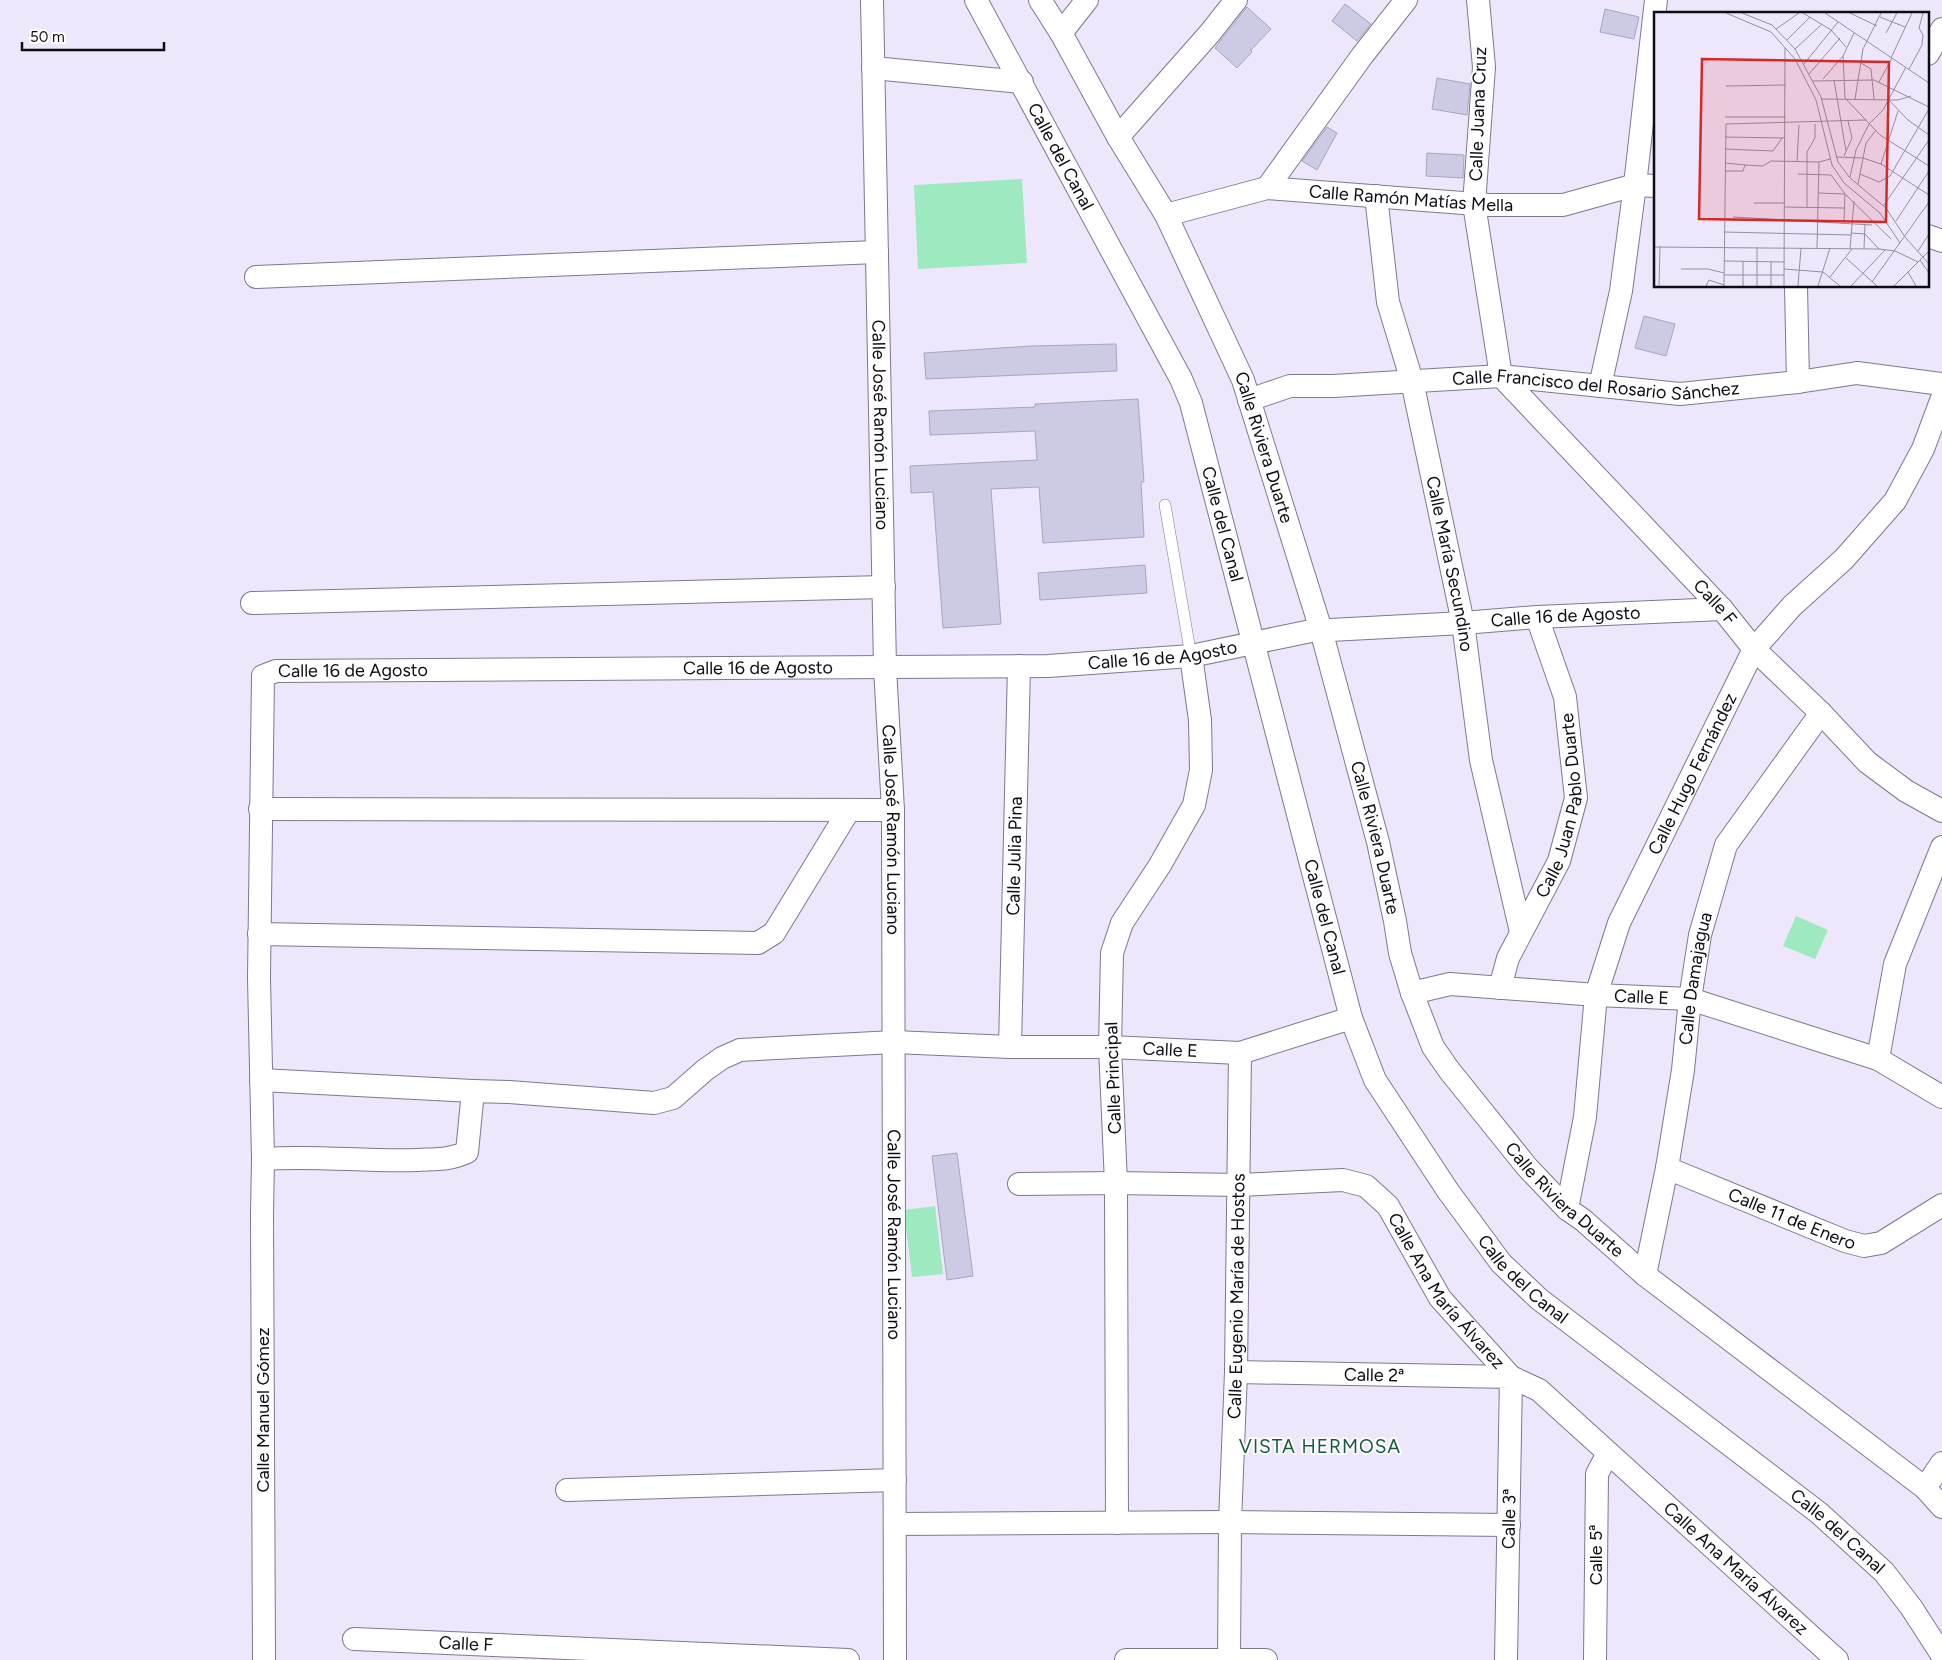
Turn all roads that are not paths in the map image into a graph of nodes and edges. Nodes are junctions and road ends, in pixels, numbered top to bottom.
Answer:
1 (872, 0) edge
2 (976, 0) edge
3 (1040, 0) edge
4 (1087, 0) edge
5 (1236, 0) edge
6 (1406, 0) edge
7 (1478, 0) edge
8 (1942, 29) edge
9 (1654, 30) edge
10 (1060, 33) junction
11 (1930, 50) edge
12 (873, 68) junction
13 (1022, 82) junction
14 (1118, 137) junction
15 (1646, 185) edge
16 (1267, 188) junction
17 (1376, 196) junction
18 (1474, 204) junction
19 (1166, 215) junction
20 (1930, 237) edge
21 (1942, 241) edge
22 (877, 252) junction
23 (256, 277) dead end
24 (1796, 288) edge
25 (1501, 376) junction
26 (1412, 381) junction
27 (1798, 382) junction
28 (1942, 384) edge
29 (1600, 386) junction
30 (1942, 398) edge
31 (1250, 400) junction
32 (1165, 505) dead end
33 (884, 587) junction
34 (252, 603) dead end
35 (1722, 609) junction
36 (1537, 617) junction
37 (1463, 623) junction
38 (1316, 631) junction
39 (1257, 643) junction
40 (1754, 649) junction
41 (1191, 656) junction
42 (1019, 666) junction
43 (886, 668) junction
44 (263, 676) joint
45 (1821, 713) junction
46 (260, 809) junction
47 (849, 810) junction
48 (893, 810) junction
49 (1942, 810) edge
50 (1942, 847) edge
51 (1521, 932) junction
52 (260, 934) junction
53 (1500, 988) junction
54 (1412, 993) junction
55 (1596, 995) junction
56 (1690, 999) junction
57 (1351, 1018) junction
58 (894, 1042) junction
59 (1010, 1046) junction
60 (1110, 1047) junction
61 (1240, 1053) junction
62 (1878, 1059) junction
63 (261, 1080) junction
64 (473, 1091) junction
65 (1942, 1097) edge
66 (263, 1159) junction
67 (1667, 1168) junction
68 (1116, 1183) junction
69 (1019, 1184) dead end
70 (1239, 1185) junction
71 (1942, 1205) edge
72 (1567, 1209) junction
73 (1645, 1274) junction
74 (1236, 1372) junction
75 (1511, 1378) junction
76 (1608, 1453) junction
77 (1942, 1463) edge
78 (895, 1480) junction
79 (1924, 1488) junction
80 (567, 1490) dead end
81 (1942, 1507) edge
82 (1117, 1522) junction
83 (1230, 1522) junction
84 (895, 1524) junction
85 (1510, 1525) junction
86 (354, 1639) dead end
87 (1942, 1655) edge
88 (1835, 1659) edge
89 (264, 1660) edge
90 (848, 1660) edge
91 (895, 1660) edge
92 (1126, 1660) edge
93 (1229, 1660) edge
94 (1266, 1660) edge
95 (1506, 1660) edge
96 (1596, 1660) edge

1 - 12 street, Calle José Ramón Luciano
2 - 13 street, Calle del Canal
3 - 10 street, Calle Riviera Duarte
4 - 10 street
5 - 14 street
6 - 16 street
7 - 18 street, Calle Juana Cruz
8 - 11 street
9 - 15 street
10 - 14 street, Calle Riviera Duarte
12 - 13 street
12 - 22 street, Calle José Ramón Luciano
13 - 39 street, Calle del Canal
14 - 19 street, Calle Riviera Duarte
15 - 18 street, Calle Ramón Matías Mella
15 - 29 street
16 - 17 street, Calle Ramón Matías Mella
16 - 19 street, Calle Ramón Matías Mella
17 - 18 street, Calle Ramón Matías Mella
17 - 26 street, Calle María Secundino
18 - 25 street, Calle Juana Cruz
19 - 31 street, Calle Riviera Duarte
20 - 21 street
22 - 23 street
22 - 33 street, Calle José Ramón Luciano
24 - 27 street
25 - 26 street, Calle Francisco del Rosario Sánchez
25 - 29 street, Calle Francisco del Rosario Sánchez
25 - 35 street, Calle F
26 - 31 street, Calle Francisco del Rosario Sánchez
26 - 37 street, Calle María Secundino
27 - 28 street, Calle Francisco del Rosario Sánchez
27 - 29 street, Calle Francisco del Rosario Sánchez
30 - 40 street, Calle Hugo Fernández
31 - 38 street, Calle Riviera Duarte
32 - 41 lane
33 - 34 street
33 - 43 street, Calle José Ramón Luciano
35 - 36 street, Calle 16 de Agosto
35 - 40 street, Calle F
36 - 37 street, Calle 16 de Agosto
36 - 51 street, Calle Juan Pablo Duarte
37 - 38 street, Calle 16 de Agosto
37 - 51 street, Calle María Secundino
38 - 39 street, Calle 16 de Agosto
38 - 54 street, Calle Riviera Duarte
39 - 41 street, Calle 16 de Agosto
39 - 57 street, Calle del Canal
40 - 45 street, Calle F
40 - 55 street, Calle Hugo Fernández
41 - 42 street, Calle 16 de Agosto
41 - 60 street, Calle Principal
42 - 43 street, Calle 16 de Agosto
42 - 59 street, Calle Julia Pina
43 - 44 street, Calle 16 de Agosto
43 - 48 street, Calle José Ramón Luciano
44 - 46 street, Calle Manuel Gómez
45 - 49 street, Calle F
45 - 56 street, Calle Damajagua
46 - 47 street
46 - 52 street, Calle Manuel Gómez
47 - 48 street
47 - 52 street
48 - 58 street, Calle José Ramón Luciano
50 - 62 street
51 - 53 street, Calle Juan Pablo Duarte
52 - 63 street, Calle Manuel Gómez
53 - 54 street, Calle E
53 - 55 street, Calle E
54 - 72 street, Calle Riviera Duarte
55 - 56 street, Calle E
55 - 72 street, Calle Hugo Fernández
56 - 62 street, Calle E
56 - 67 street, Calle Damajagua
57 - 61 street, Calle E
57 - 87 street, Calle del Canal
58 - 59 street, Calle E
58 - 64 street, Calle E
58 - 78 street, Calle José Ramón Luciano
59 - 60 street, Calle E
60 - 61 street, Calle E
60 - 68 street, Calle Principal
61 - 70 street, Calle Eugenio María de Hostos
62 - 65 street, Calle E
63 - 64 street, Calle E
63 - 66 street, Calle Manuel Gómez
64 - 66 street
66 - 89 street, Calle Manuel Gómez
67 - 71 street, Calle 11 de Enero
67 - 73 street, Calle Damajagua
68 - 69 street, Calle Ana María Álvarez
68 - 70 street, Calle Ana María Álvarez
68 - 82 street, Calle Principal
70 - 74 street, Calle Eugenio María de Hostos
70 - 75 street, Calle Ana María Álvarez
72 - 73 street, Calle Riviera Duarte
73 - 79 street, Calle Riviera Duarte
74 - 75 street, Calle 2ª
74 - 83 street, Calle Eugenio María de Hostos
75 - 76 street, Calle Ana María Álvarez
75 - 85 street, Calle 3ª
76 - 88 street, Calle Ana María Álvarez
76 - 96 street, Calle 5ª
77 - 79 street
78 - 80 street
78 - 84 street, Calle José Ramón Luciano
79 - 81 street, Calle Riviera Duarte
82 - 83 street
82 - 84 street
83 - 85 street
83 - 93 street, Calle Eugenio María de Hostos
84 - 91 street, Calle José Ramón Luciano
85 - 95 street, Calle 3ª
86 - 90 street, Calle F
92 - 93 street
93 - 94 street

